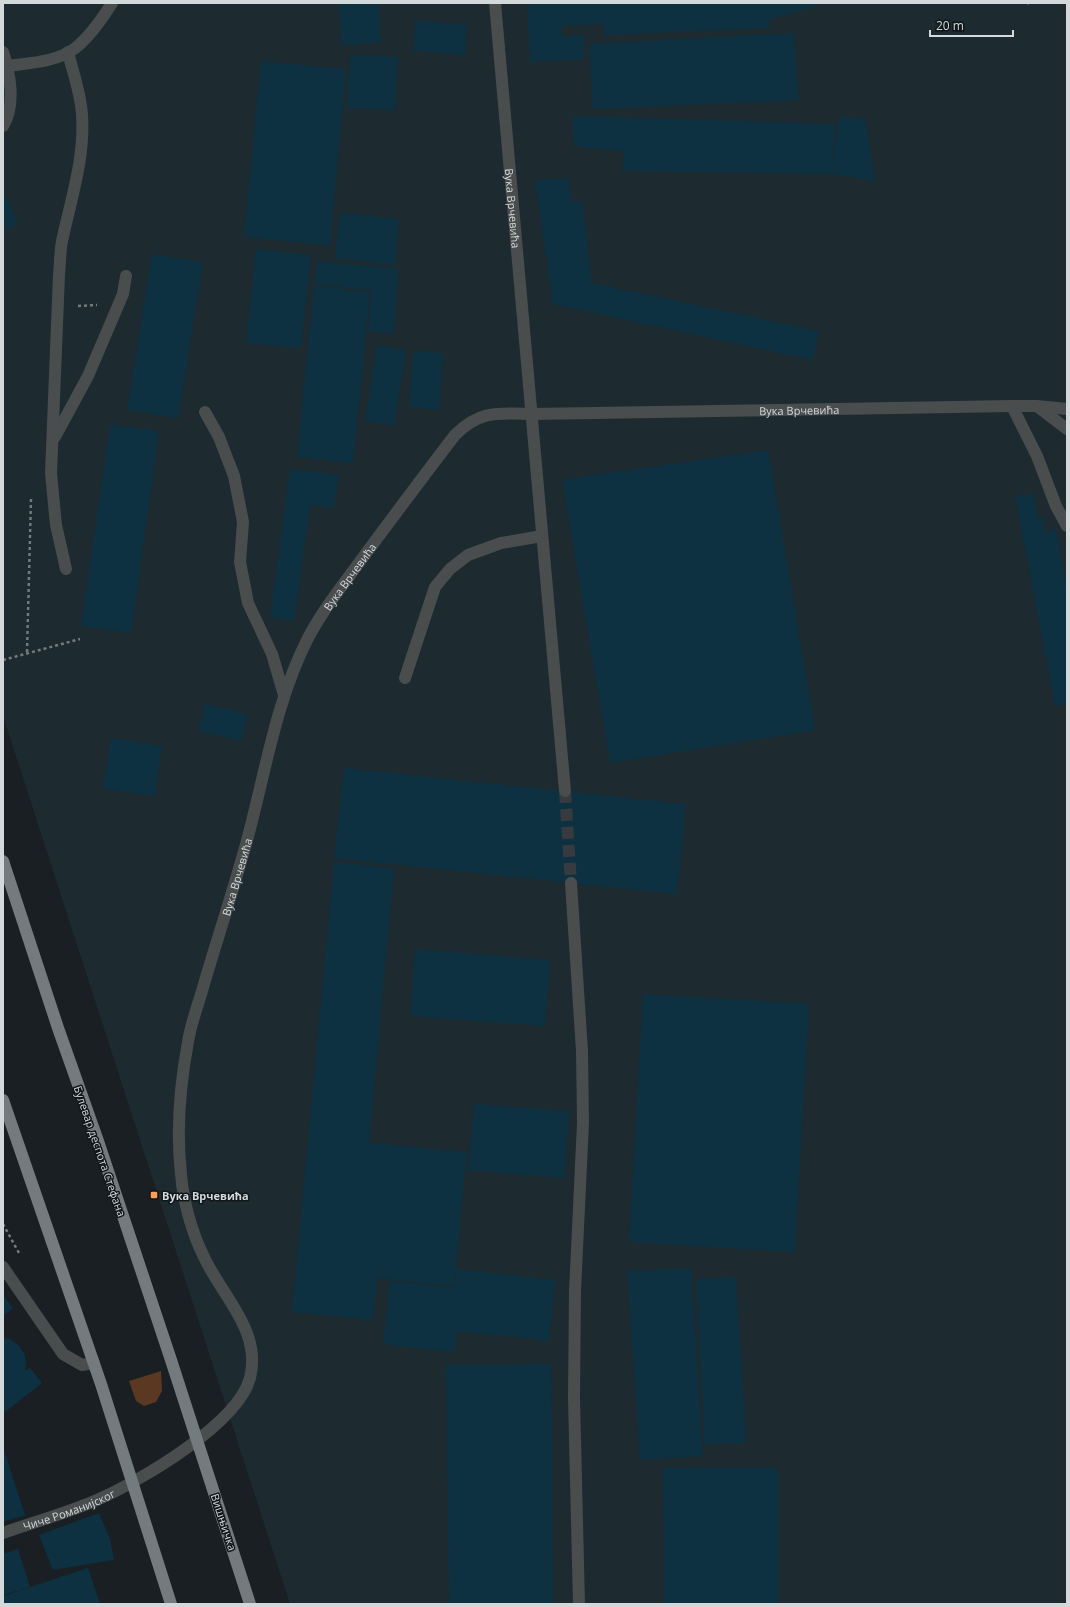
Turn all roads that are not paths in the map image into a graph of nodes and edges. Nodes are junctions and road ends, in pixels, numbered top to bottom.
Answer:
1 (112, 3) edge
2 (495, 3) edge
3 (3, 52) edge
4 (68, 52) junction
5 (8, 66) junction
6 (3, 126) edge
7 (126, 276) dead end
8 (1012, 406) junction
9 (1037, 406) junction
10 (1067, 409) edge
11 (205, 412) dead end
12 (532, 414) junction
13 (1067, 429) edge
14 (52, 443) junction
15 (1067, 526) edge
16 (542, 536) junction
17 (66, 569) dead end
18 (405, 678) dead end
19 (285, 696) junction
20 (565, 791) tunnel mouth
21 (3, 862) edge
22 (571, 883) tunnel mouth
23 (3, 1100) edge
24 (3, 1267) edge
25 (94, 1363) junction
26 (198, 1441) junction
27 (133, 1482) junction
28 (3, 1533) edge
29 (172, 1604) edge
30 (250, 1604) edge
31 (579, 1604) edge

1 - 4 street
2 - 12 street, Вука Врчевића
3 - 5 street
4 - 5 street
4 - 14 street
5 - 6 street
7 - 14 street
8 - 9 street, Вука Врчевића
8 - 12 street, Вука Врчевића
8 - 15 street
9 - 10 street, Вука Врчевића
9 - 13 street
11 - 19 street
12 - 16 street
12 - 19 street, Вука Врчевића
14 - 17 street
16 - 18 street
16 - 20 street
19 - 26 street, Вука Врчевића
21 - 26 main road, Булевар деспота Стефана
22 - 31 street
23 - 25 main road
24 - 25 street
25 - 27 main road
26 - 27 street, Вука Врчевића
26 - 30 main road, Вишњичка
27 - 28 street, Чиче Романијског
27 - 29 main road

